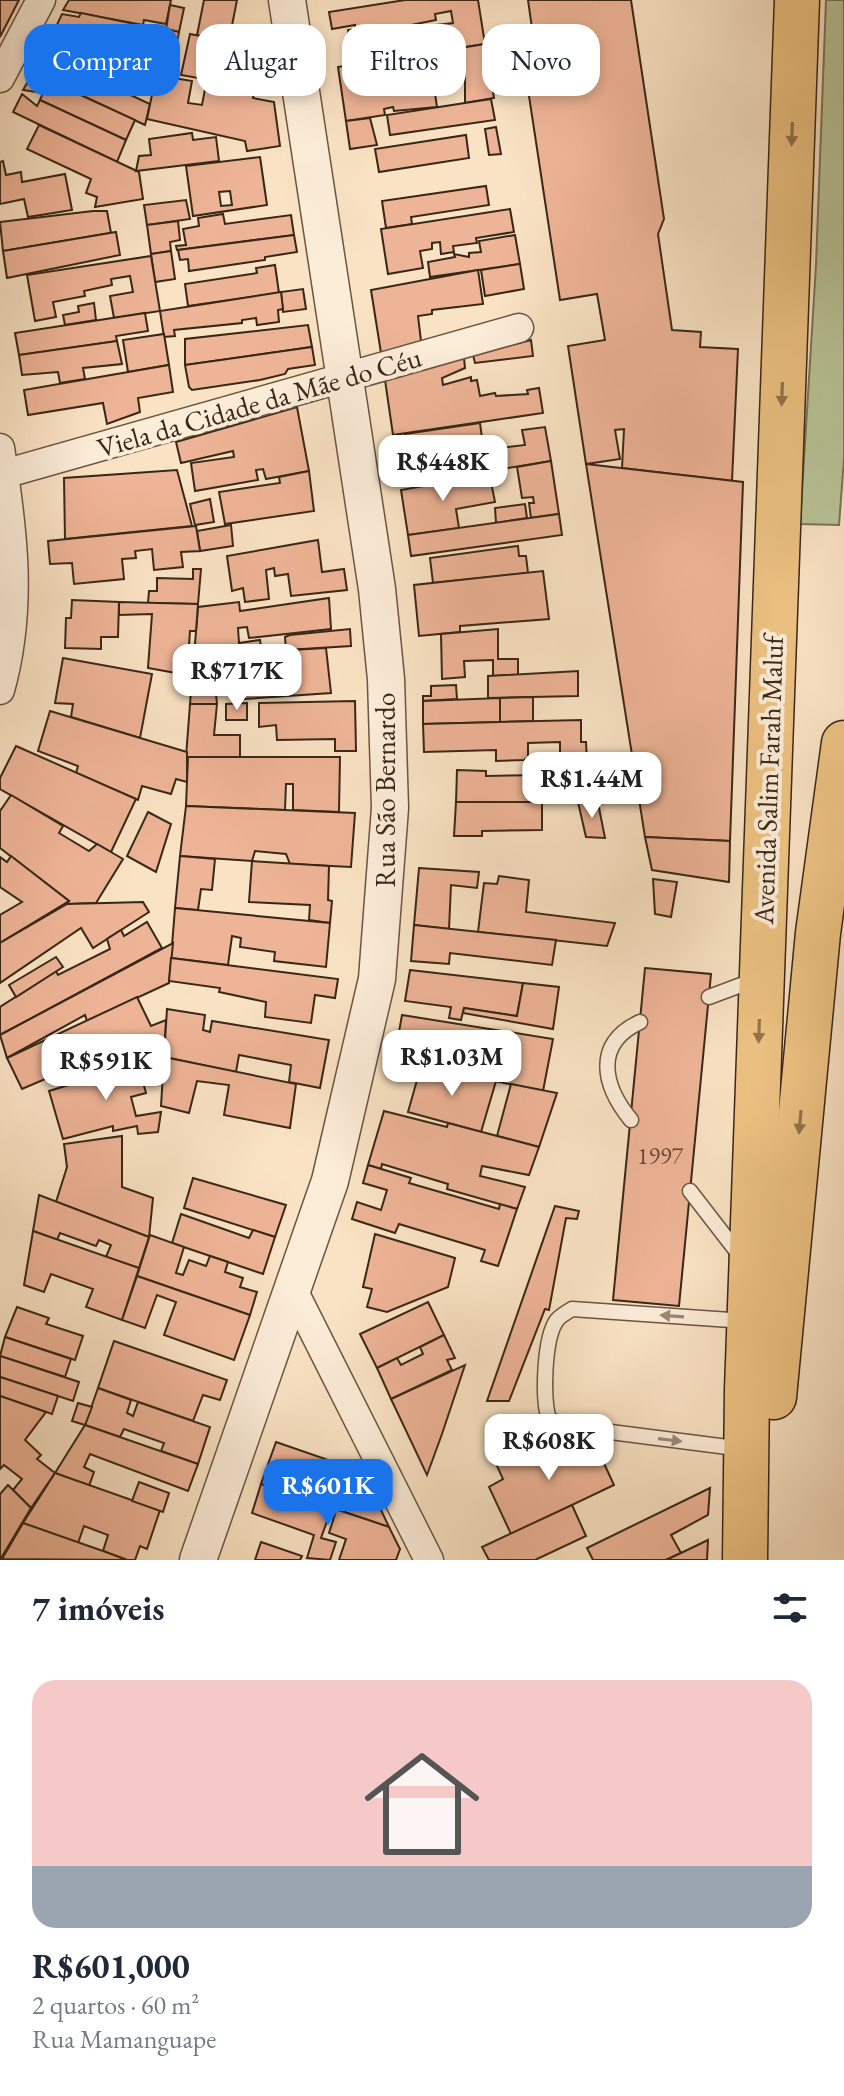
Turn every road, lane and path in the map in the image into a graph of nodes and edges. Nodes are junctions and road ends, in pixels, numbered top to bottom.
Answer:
1 (41, 0) edge
2 (287, 0) edge
3 (797, 0) edge
4 (0, 78) edge
5 (519, 328) dead end
6 (346, 377) junction
7 (1, 465) edge
8 (0, 690) edge
9 (844, 743) edge
10 (761, 978) junction
11 (709, 997) dead end
12 (640, 1022) dead end
13 (631, 1120) dead end
14 (690, 1191) dead end
15 (751, 1269) junction
16 (294, 1292) junction
17 (750, 1321) junction
18 (746, 1449) junction
19 (198, 1560) edge
20 (429, 1560) edge
21 (745, 1560) edge
22 (757, 1560) edge

1 - 4 street
2 - 6 street, Rua São Bernardo
3 -> 10 highway, Avenida Salim Farah Maluf
5 - 6 street, Viela da Cidade da Mãe do Céu
6 - 7 street, Viela da Cidade da Mãe do Céu
6 - 16 street, Rua São Bernardo
7 - 8 street
9 -> 22 highway
10 - 11 lane
10 -> 15 highway, Avenida Salim Farah Maluf
12 - 13 lane
14 - 15 lane
15 - 17 highway, Avenida Salim Farah Maluf
16 - 19 street, Rua São Bernardo
16 - 20 street
17 - 18 highway, Avenida Salim Farah Maluf
17 -> 18 lane
18 - 21 highway, Avenida Salim Farah Maluf

